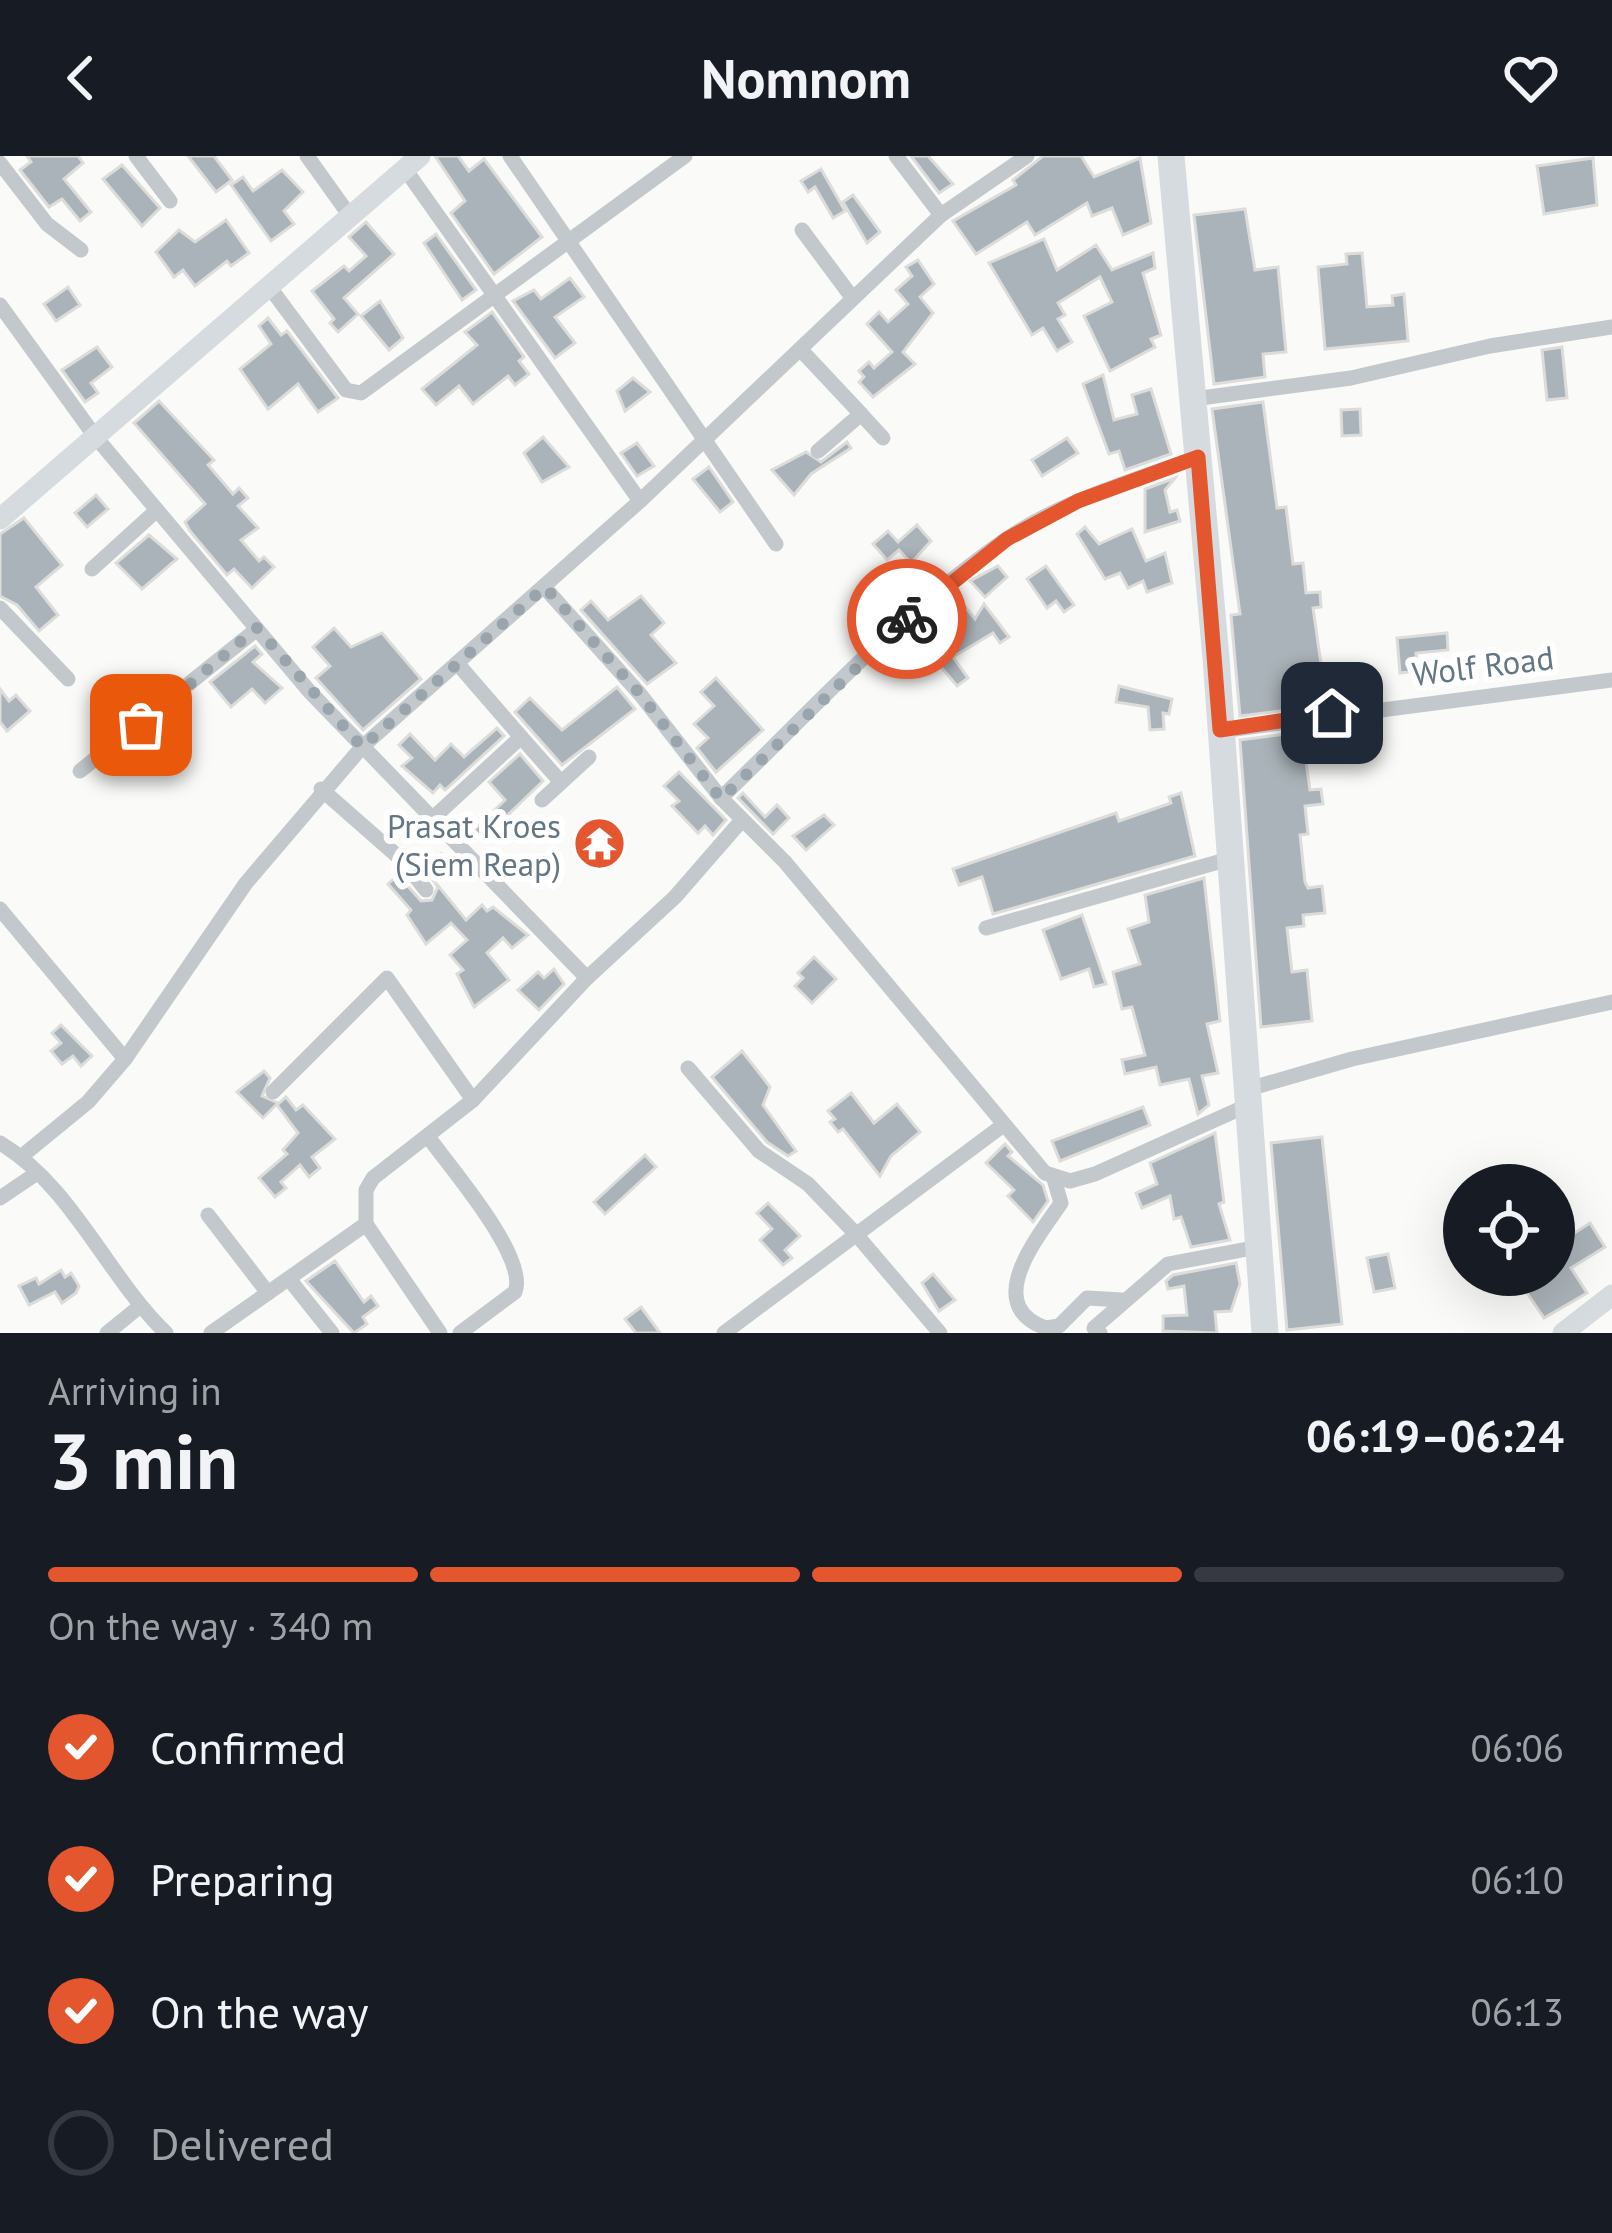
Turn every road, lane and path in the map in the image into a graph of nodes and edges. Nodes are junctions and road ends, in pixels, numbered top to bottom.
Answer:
1 (136, 156) edge
2 (308, 156) edge
3 (510, 156) edge
4 (685, 156) edge
5 (896, 156) edge
6 (1027, 156) edge
7 (1171, 156) edge
8 (412, 162) edge
9 (0, 163) edge
10 (170, 201) dead end
11 (941, 215) junction
12 (350, 216) junction
13 (802, 230) dead end
14 (569, 240) junction
15 (81, 250) dead end
16 (272, 289) junction
17 (851, 296) junction
18 (496, 298) junction
19 (0, 304) edge
20 (1612, 327) edge
21 (800, 349) junction
22 (1192, 399) junction
23 (861, 414) junction
24 (94, 436) junction
25 (883, 438) dead end
26 (704, 442) junction
27 (818, 451) dead end
28 (1198, 457) junction
29 (640, 502) junction
30 (157, 510) junction
31 (0, 519) edge
32 (776, 544) dead end
33 (92, 569) dead end
34 (545, 587) junction
35 (0, 608) edge
36 (257, 628) junction
37 (457, 663) junction
38 (68, 679) dead end
39 (1612, 680) edge
40 (1220, 730) junction
41 (521, 737) junction
42 (362, 747) junction
43 (589, 757) dead end
44 (80, 771) dead end
45 (560, 781) junction
46 (321, 789) junction
47 (721, 799) junction
48 (542, 800) dead end
49 (433, 819) junction
50 (742, 820) junction
51 (1229, 859) junction
52 (426, 890) dead end
53 (0, 909) edge
54 (986, 928) dead end
55 (587, 978) junction
56 (1612, 1002) edge
57 (125, 1059) junction
58 (688, 1068) dead end
59 (272, 1093) dead end
60 (1245, 1098) junction
61 (473, 1100) junction
62 (1002, 1126) junction
63 (429, 1138) junction
64 (0, 1143) edge
65 (22, 1156) junction
66 (37, 1173) junction
67 (1054, 1179) junction
68 (0, 1198) edge
69 (208, 1215) dead end
70 (366, 1223) junction
71 (855, 1233) junction
72 (1258, 1246) junction
73 (289, 1279) junction
74 (268, 1293) junction
75 (1612, 1295) edge
76 (1122, 1300) junction
77 (139, 1307) junction
78 (1059, 1326) junction
79 (1040, 1330) edge
80 (1097, 1330) edge
81 (107, 1333) edge
82 (166, 1333) edge
83 (211, 1333) edge
84 (332, 1333) edge
85 (440, 1333) edge
86 (460, 1333) edge
87 (724, 1333) edge
88 (940, 1333) edge
89 (1265, 1333) edge
90 (1563, 1333) edge

1 - 10 street
2 - 12 street
3 - 14 street
4 - 14 street
5 - 11 street
6 - 11 street
7 - 22 highway
8 - 12 street
8 - 18 street
9 - 15 street
11 - 17 street
12 - 16 street
13 - 17 street
14 - 18 street
14 - 26 street
16 - 18 street
16 - 24 street
17 - 21 street
18 - 29 street
19 - 24 street
20 - 22 street
21 - 23 street
21 - 26 street
22 - 28 highway
23 - 25 street
23 - 27 street
24 - 30 street
24 - 31 street
26 - 29 street
26 - 32 street
28 - 40 highway
28 - 47 street
29 - 34 street
30 - 33 street
30 - 36 street
34 - 37 street
34 - 47 street
35 - 38 street
36 - 42 street
36 - 44 street
37 - 41 street
37 - 42 street
39 - 40 street, Wolf Road
40 - 51 highway
41 - 45 street
41 - 49 street
42 - 46 street
42 - 49 street
43 - 45 street
45 - 48 street
46 - 52 street
46 - 57 street
47 - 50 street
49 - 55 street
50 - 55 street
50 - 62 street
51 - 54 street
51 - 60 highway
53 - 57 street
55 - 61 street
56 - 60 street
57 - 65 street
58 - 71 street
59 - 61 street
60 - 67 street
60 - 72 highway
61 - 63 street
62 - 67 street
62 - 71 street
63 - 70 street
63 - 86 street
64 - 65 street
65 - 66 street
66 - 68 street
66 - 77 street
67 - 79 street
69 - 74 street
70 - 73 street
70 - 85 street
71 - 87 street
71 - 88 street
72 - 76 street
72 - 89 highway
73 - 74 street
73 - 84 street
74 - 83 street
75 - 90 street
76 - 78 street
76 - 80 street
77 - 81 street
77 - 82 street
78 - 79 street
78 - 80 street

